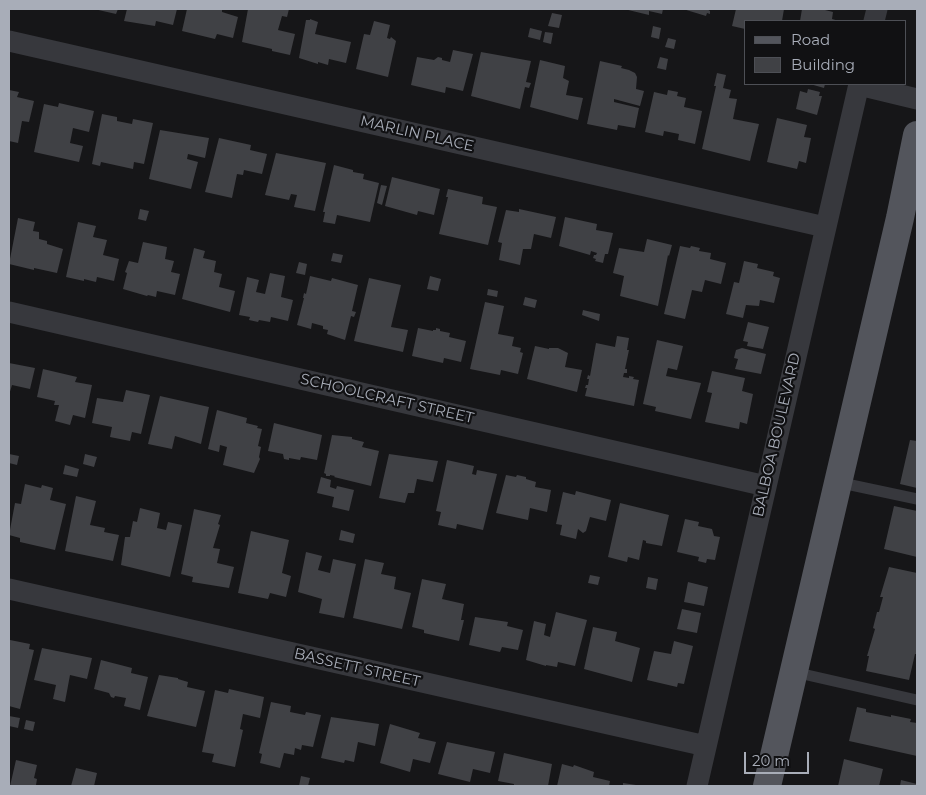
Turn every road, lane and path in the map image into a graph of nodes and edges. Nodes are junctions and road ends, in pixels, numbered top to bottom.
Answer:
1 (9, 41) edge
2 (859, 85) edge
3 (863, 85) edge
4 (917, 99) edge
5 (917, 135) edge
6 (825, 227) junction
7 (9, 312) edge
8 (837, 482) junction
9 (766, 486) junction
10 (917, 499) edge
11 (9, 589) edge
12 (794, 672) junction
13 (917, 700) edge
14 (706, 746) junction
15 (697, 786) edge
16 (767, 786) edge

1 - 6 street, MARLIN PLACE
2 - 6 street, BALBOA BOULEVARD
3 - 4 street
5 - 8 main road
6 - 9 street, BALBOA BOULEVARD
7 - 9 street, SCHOOLCRAFT STREET
8 - 10 lane
8 - 12 main road
9 - 14 street, BALBOA BOULEVARD
11 - 14 street, BASSETT STREET
12 - 13 lane
12 - 16 main road
14 - 15 street, BALBOA BOULEVARD

